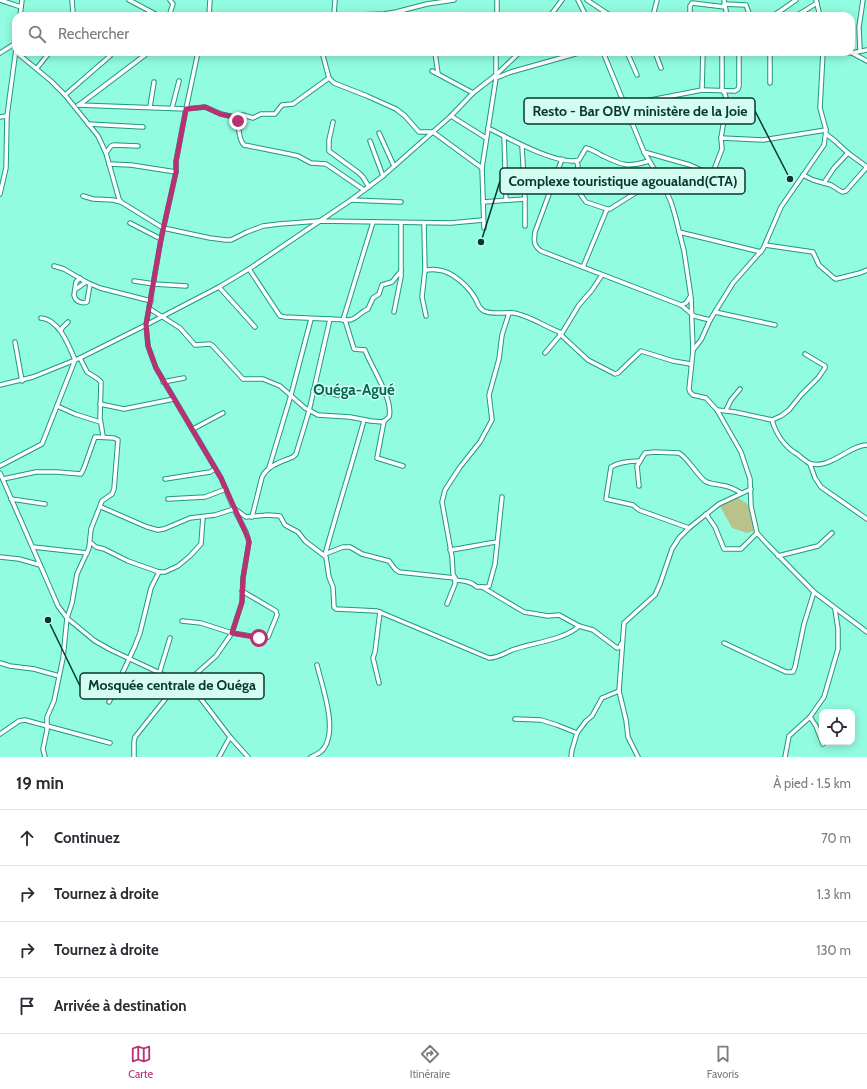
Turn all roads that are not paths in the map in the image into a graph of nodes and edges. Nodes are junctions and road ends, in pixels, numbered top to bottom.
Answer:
1 (0, 0) edge
2 (22, 0) edge
3 (72, 0) edge
4 (129, 0) edge
5 (170, 0) edge
6 (210, 0) edge
7 (335, 0) edge
8 (454, 0) edge
9 (497, 0) edge
10 (562, 0) edge
11 (578, 0) edge
12 (587, 0) edge
13 (657, 0) edge
14 (796, 0) edge
15 (864, 0) edge
16 (817, 1) edge
17 (724, 4) edge
18 (21, 7) junction
19 (20, 12) edge
20 (72, 12) edge
21 (152, 12) edge
22 (170, 12) edge
23 (209, 12) edge
24 (333, 12) edge
25 (396, 12) edge
26 (497, 12) edge
27 (553, 12) edge
28 (584, 12) edge
29 (605, 12) edge
30 (654, 12) edge
31 (690, 12) edge
32 (749, 12) edge
33 (779, 12) edge
34 (802, 12) edge
35 (819, 12) edge
36 (12, 46) edge
37 (867, 50) edge
38 (860, 51) junction
39 (855, 52) edge
40 (0, 53) edge
41 (855, 55) edge
42 (15, 56) edge
43 (23, 56) edge
44 (47, 56) edge
45 (110, 56) dead end
46 (143, 56) edge
47 (197, 56) edge
48 (323, 56) edge
49 (436, 56) edge
50 (496, 56) edge
51 (516, 56) edge
52 (568, 56) edge
53 (605, 56) edge
54 (629, 56) edge
55 (656, 56) edge
56 (703, 56) edge
57 (722, 56) edge
58 (739, 56) edge
59 (770, 56) edge
60 (823, 56) edge
61 (867, 61) edge
62 (37, 68) junction
63 (661, 68) dead end
64 (432, 71) dead end
65 (438, 74) junction
66 (637, 75) dead end
67 (496, 76) junction
68 (330, 78) junction
69 (179, 81) dead end
70 (154, 82) dead end
71 (770, 83) dead end
72 (702, 90) junction
73 (722, 90) junction
74 (473, 93) junction
75 (64, 95) junction
76 (625, 105) junction
77 (76, 107) junction
78 (150, 107) junction
79 (172, 108) junction
80 (186, 109) junction
81 (7, 116) junction
82 (451, 116) junction
83 (0, 117) edge
84 (234, 117) junction
85 (333, 122) dead end
86 (88, 124) junction
87 (143, 127) dead end
88 (488, 128) junction
89 (826, 130) junction
90 (433, 132) junction
91 (379, 133) dead end
92 (826, 134) junction
93 (504, 136) junction
94 (486, 138) junction
95 (721, 138) junction
96 (370, 141) dead end
97 (138, 146) dead end
98 (522, 146) junction
99 (644, 152) junction
100 (106, 153) junction
101 (848, 153) junction
102 (562, 159) junction
103 (576, 161) junction
104 (649, 161) junction
105 (109, 164) junction
106 (394, 166) junction
107 (867, 167) edge
108 (482, 168) junction
109 (176, 172) junction
110 (383, 176) junction
111 (712, 176) junction
112 (803, 176) junction
113 (659, 178) junction
114 (824, 183) junction
115 (732, 184) dead end
116 (369, 186) junction
117 (364, 190) junction
118 (0, 194) edge
119 (83, 196) dead end
120 (525, 199) junction
121 (351, 200) junction
122 (506, 200) junction
123 (121, 202) junction
124 (401, 202) dead end
125 (483, 202) junction
126 (607, 209) junction
127 (483, 220) junction
128 (319, 221) junction
129 (373, 222) junction
130 (130, 223) dead end
131 (401, 223) junction
132 (424, 223) junction
133 (525, 226) dead end
134 (163, 228) junction
135 (484, 228) dead end
136 (679, 232) junction
137 (161, 239) junction
138 (766, 245) junction
139 (761, 252) junction
140 (54, 266) dead end
141 (583, 267) junction
142 (249, 269) junction
143 (425, 270) junction
144 (867, 270) edge
145 (401, 271) junction
146 (602, 275) junction
147 (80, 278) junction
148 (134, 281) dead end
149 (88, 283) junction
150 (154, 284) junction
151 (186, 286) dead end
152 (219, 287) junction
153 (76, 289) junction
154 (690, 297) junction
155 (151, 301) junction
156 (681, 305) junction
157 (150, 309) junction
158 (394, 312) dead end
159 (715, 312) junction
160 (509, 313) junction
161 (692, 314) junction
162 (426, 316) dead end
163 (163, 317) junction
164 (41, 318) dead end
165 (311, 319) junction
166 (330, 319) junction
167 (344, 320) junction
168 (710, 320) junction
169 (68, 322) dead end
170 (146, 325) junction
171 (775, 326) dead end
172 (255, 327) dead end
173 (61, 331) junction
174 (561, 334) junction
175 (15, 342) dead end
176 (693, 351) junction
177 (545, 353) dead end
178 (806, 354) dead end
179 (78, 359) junction
180 (691, 364) junction
181 (184, 378) dead end
182 (22, 381) junction
183 (163, 382) junction
184 (0, 385) edge
185 (740, 389) dead end
186 (313, 391) junction
187 (291, 395) junction
188 (338, 395) dead end
189 (174, 399) junction
190 (100, 404) junction
191 (57, 406) junction
192 (718, 410) junction
193 (726, 410) junction
194 (310, 411) junction
195 (223, 413) dead end
196 (364, 420) junction
197 (772, 420) junction
198 (384, 421) junction
199 (100, 422) junction
200 (193, 429) junction
201 (103, 436) junction
202 (867, 445) edge
203 (640, 461) junction
204 (810, 464) junction
205 (0, 466) edge
206 (403, 466) dead end
207 (269, 468) junction
208 (215, 469) junction
209 (0, 473) edge
210 (3, 479) junction
211 (165, 479) dead end
212 (639, 486) dead end
213 (226, 489) junction
214 (750, 489) junction
215 (741, 493) junction
216 (502, 497) dead end
217 (12, 499) junction
218 (168, 499) dead end
219 (44, 504) dead end
220 (101, 507) junction
221 (234, 508) junction
222 (706, 514) junction
223 (203, 517) junction
224 (252, 517) junction
225 (867, 519) edge
226 (689, 528) junction
227 (758, 533) junction
228 (832, 533) dead end
229 (90, 542) junction
230 (497, 542) junction
231 (33, 547) junction
232 (450, 550) junction
233 (87, 553) junction
234 (325, 555) junction
235 (778, 556) junction
236 (0, 557) edge
237 (40, 564) junction
238 (159, 572) junction
239 (455, 579) junction
240 (482, 587) junction
241 (242, 591) junction
242 (814, 592) junction
243 (447, 604) dead end
244 (835, 609) junction
245 (380, 612) junction
246 (67, 618) junction
247 (182, 621) dead end
248 (579, 626) junction
249 (867, 632) edge
250 (232, 633) junction
251 (170, 638) dead end
252 (621, 643) junction
253 (724, 643) dead end
254 (130, 659) junction
255 (0, 663) edge
256 (317, 665) dead end
257 (159, 674) junction
258 (59, 676) junction
259 (179, 682) junction
260 (379, 683) dead end
261 (185, 685) junction
262 (619, 691) junction
263 (109, 702) dead end
264 (810, 717) junction
265 (515, 719) dead end
266 (47, 726) junction
267 (577, 733) junction
268 (0, 734) edge
269 (819, 734) edge
270 (230, 737) junction
271 (110, 742) dead end
272 (45, 757) edge
273 (134, 757) edge
274 (219, 757) edge
275 (248, 757) edge
276 (311, 757) edge
277 (571, 757) edge
278 (638, 757) edge
279 (785, 757) edge

1 - 18 street
2 - 18 street
3 - 20 street
4 - 21 street
5 - 22 street
6 - 23 street
7 - 24 street
8 - 25 street
9 - 26 street
10 - 27 street
11 - 28 street
12 - 29 street
13 - 30 street
14 - 33 street
15 - 38 street
16 - 34 street
16 - 35 street
17 - 31 street
17 - 32 street
18 - 19 street
36 - 40 street
37 - 38 street
38 - 39 street
41 - 61 street
42 - 81 street
43 - 62 street
44 - 62 street
45 - 75 street
46 - 77 street
47 - 80 street
48 - 68 street
49 - 65 street
50 - 67 street
51 - 67 street
52 - 67 street
53 - 76 street
54 - 66 street
55 - 63 street
56 - 72 street
57 - 73 street
58 - 73 street
59 - 71 street
60 - 89 street
62 - 75 street
64 - 65 street
65 - 74 street
67 - 74 street
67 - 88 street
68 - 84 street
68 - 90 street
69 - 79 street
70 - 78 street
72 - 73 street
72 - 76 street
73 - 95 street
74 - 82 street
75 - 77 street
76 - 99 street
77 - 78 street
77 - 86 street
78 - 79 street
79 - 80 street
80 - 84 street
80 - 109 street
81 - 83 street
81 - 118 street
82 - 90 street
82 - 94 street
84 - 117 street
85 - 116 street
86 - 87 street
86 - 100 street
88 - 93 street
88 - 94 street
89 - 92 street
89 - 95 street
90 - 106 street
90 - 108 street
91 - 106 street
92 - 101 street
92 - 112 street
93 - 98 street
93 - 122 street
94 - 108 street
95 - 111 street
96 - 110 street
97 - 100 street
98 - 102 street
98 - 120 street
99 - 104 street
99 - 111 street
100 - 105 street
101 - 107 street
101 - 114 street
102 - 103 street
102 - 141 street
103 - 104 street
103 - 126 street
104 - 113 street
105 - 109 street
105 - 123 street
106 - 110 street
107 - 114 street
108 - 125 street
109 - 134 street
110 - 116 street
111 - 115 street
112 - 114 street
112 - 138 street
113 - 126 street
113 - 136 street
116 - 117 street
117 - 121 street
119 - 123 street
120 - 122 street
120 - 133 street
121 - 124 street
121 - 128 street
122 - 125 street
123 - 134 street
125 - 127 street
126 - 141 street
127 - 132 street
127 - 135 street
128 - 129 street
128 - 134 street
128 - 142 street
129 - 131 street
129 - 167 street
130 - 137 street
131 - 132 street
131 - 145 street
132 - 143 street
134 - 137 street
136 - 139 street
136 - 154 street
137 - 150 street
138 - 139 street
138 - 144 street
139 - 159 street
140 - 147 street
141 - 146 street
142 - 152 street
142 - 165 street
143 - 160 street
143 - 162 street
145 - 158 street
145 - 167 street
146 - 156 street
146 - 174 street
147 - 149 street
147 - 153 street
148 - 150 street
149 - 153 street
149 - 153 street
149 - 155 street
150 - 151 street
150 - 155 street
152 - 163 street
152 - 172 street
154 - 156 street
154 - 161 street
155 - 157 street
156 - 161 street
157 - 163 street
157 - 170 street
159 - 168 street
159 - 171 street
160 - 174 street
160 - 232 street
161 - 168 street
161 - 176 street
163 - 170 street
163 - 187 street
164 - 173 street
165 - 166 street
165 - 187 street
166 - 167 street
166 - 186 street
167 - 198 street
168 - 176 street
169 - 173 street
170 - 179 street
170 - 183 street
173 - 179 street
174 - 177 street
174 - 180 street
175 - 182 street
176 - 180 street
178 - 197 street
179 - 182 street
179 - 190 street
179 - 191 street
180 - 192 street
181 - 183 street
182 - 184 street
183 - 189 street
185 - 193 street
186 - 188 street
186 - 194 street
187 - 194 street
187 - 207 street
189 - 190 street
189 - 200 street
190 - 199 street
191 - 199 street
191 - 205 street
192 - 193 street
192 - 214 street
193 - 197 street
194 - 196 street
194 - 207 street
195 - 200 street
196 - 198 street
196 - 234 street
197 - 204 street
198 - 206 street
199 - 201 street
200 - 208 street
201 - 210 street
201 - 220 street
202 - 204 street
203 - 212 street
203 - 215 street
203 - 226 street
204 - 225 street
207 - 224 street
208 - 211 street
208 - 213 street
209 - 210 street
210 - 217 street
213 - 218 street
213 - 221 street
214 - 215 street
214 - 227 street
215 - 222 street
216 - 230 street
217 - 219 street
217 - 231 street
220 - 223 street
220 - 229 street
221 - 223 street
221 - 224 street
221 - 241 street
222 - 226 street
222 - 227 street
223 - 238 street
224 - 234 street
226 - 252 street
227 - 235 street
228 - 235 street
229 - 233 street
229 - 238 street
230 - 232 street
230 - 240 street
231 - 233 street
231 - 237 street
232 - 239 street
233 - 246 street
234 - 239 street
234 - 245 street
235 - 242 street
236 - 237 street
237 - 246 street
238 - 254 street
239 - 240 street
239 - 243 street
240 - 248 street
241 - 250 street
241 - 250 street
242 - 244 street
242 - 253 street
244 - 249 street
244 - 264 street
245 - 248 street
245 - 260 street
246 - 254 street
246 - 258 street
247 - 250 street
248 - 252 street
250 - 261 street
251 - 257 street
252 - 262 street
254 - 257 street
254 - 263 street
255 - 258 street
256 - 276 street
257 - 259 street
258 - 266 street
259 - 261 street
259 - 273 street
261 - 270 street
262 - 267 street
262 - 278 street
264 - 269 street
264 - 279 street
265 - 267 street
266 - 268 street
266 - 271 street
266 - 272 street
267 - 277 street
270 - 274 street
270 - 275 street

